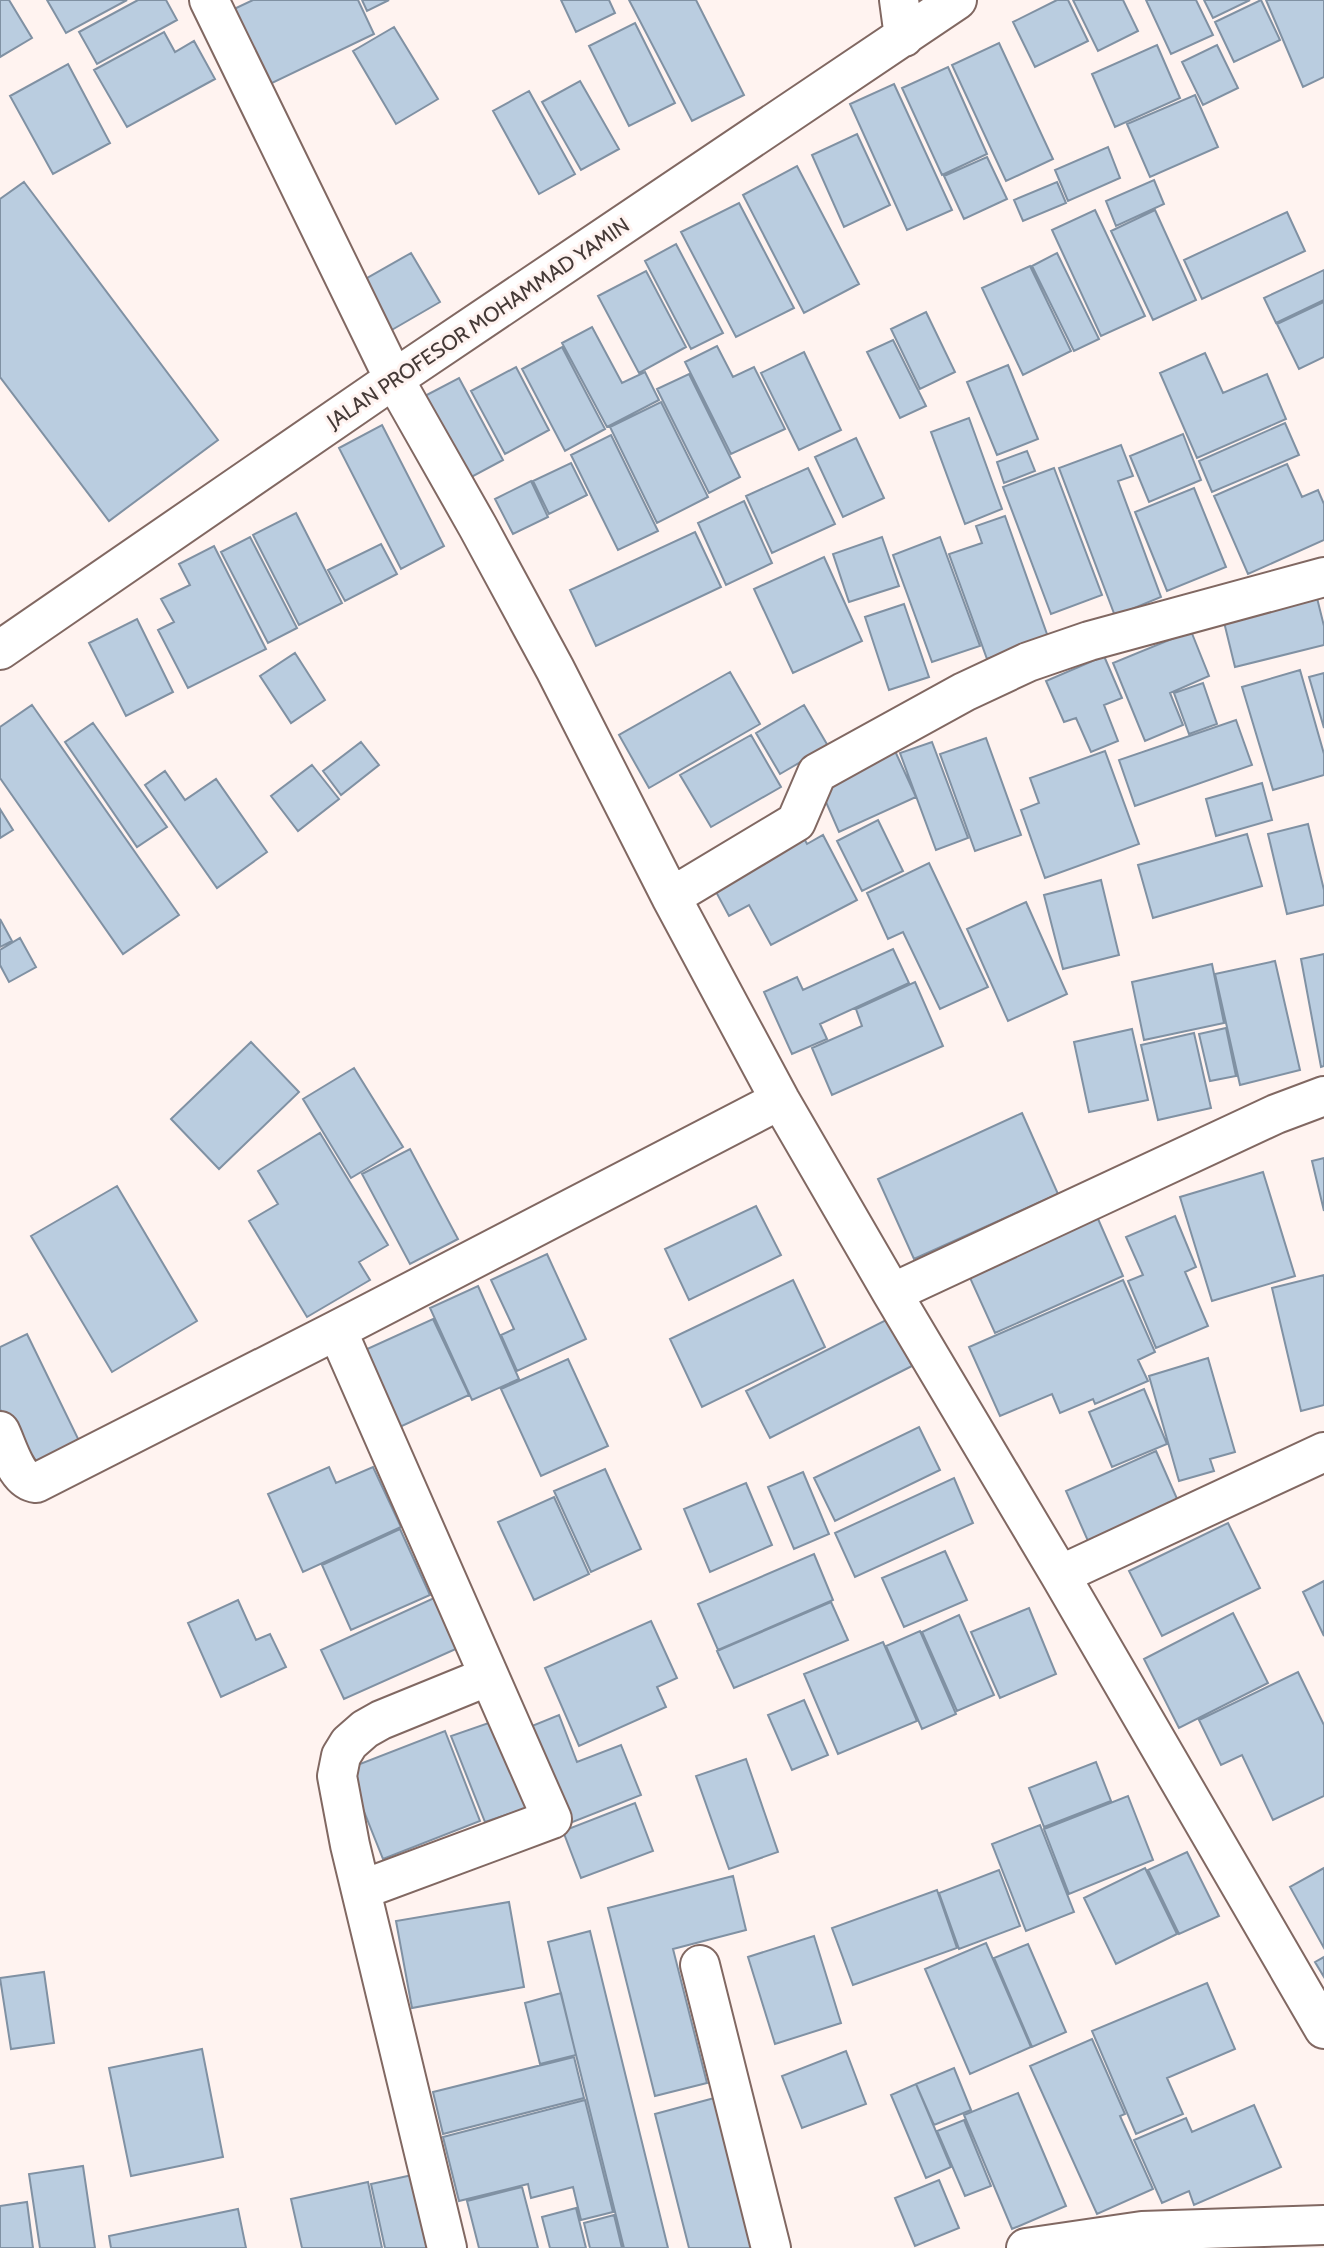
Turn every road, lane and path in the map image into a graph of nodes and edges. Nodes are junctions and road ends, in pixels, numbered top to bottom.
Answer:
1 (209, 0) edge
2 (957, 0) edge
3 (901, 18) edge
4 (394, 379) junction
5 (1324, 577) edge
6 (0, 650) edge
7 (671, 897) junction
8 (1324, 1096) edge
9 (780, 1100) junction
10 (892, 1293) junction
11 (337, 1330) junction
12 (0, 1431) edge
13 (1324, 1452) edge
14 (1060, 1575) junction
15 (489, 1676) junction
16 (361, 1890) junction
17 (700, 1965) dead end
18 (1324, 2029) edge
19 (1324, 2225) edge
20 (447, 2248) edge
21 (771, 2248) edge
22 (1026, 2248) edge

1 - 4 street
2 - 3 street, JALAN PROFESOR MOHAMMAD YAMIN
3 - 4 street, JALAN PROFESOR MOHAMMAD YAMIN
4 - 6 street, JALAN PROFESOR MOHAMMAD YAMIN
4 - 7 street
5 - 7 street
7 - 9 street
8 - 10 street
9 - 10 street
9 - 11 street
10 - 14 street
11 - 12 street
11 - 15 street
13 - 14 street
14 - 18 street
15 - 16 street
15 - 16 street
16 - 20 street
17 - 21 street
19 - 22 street

